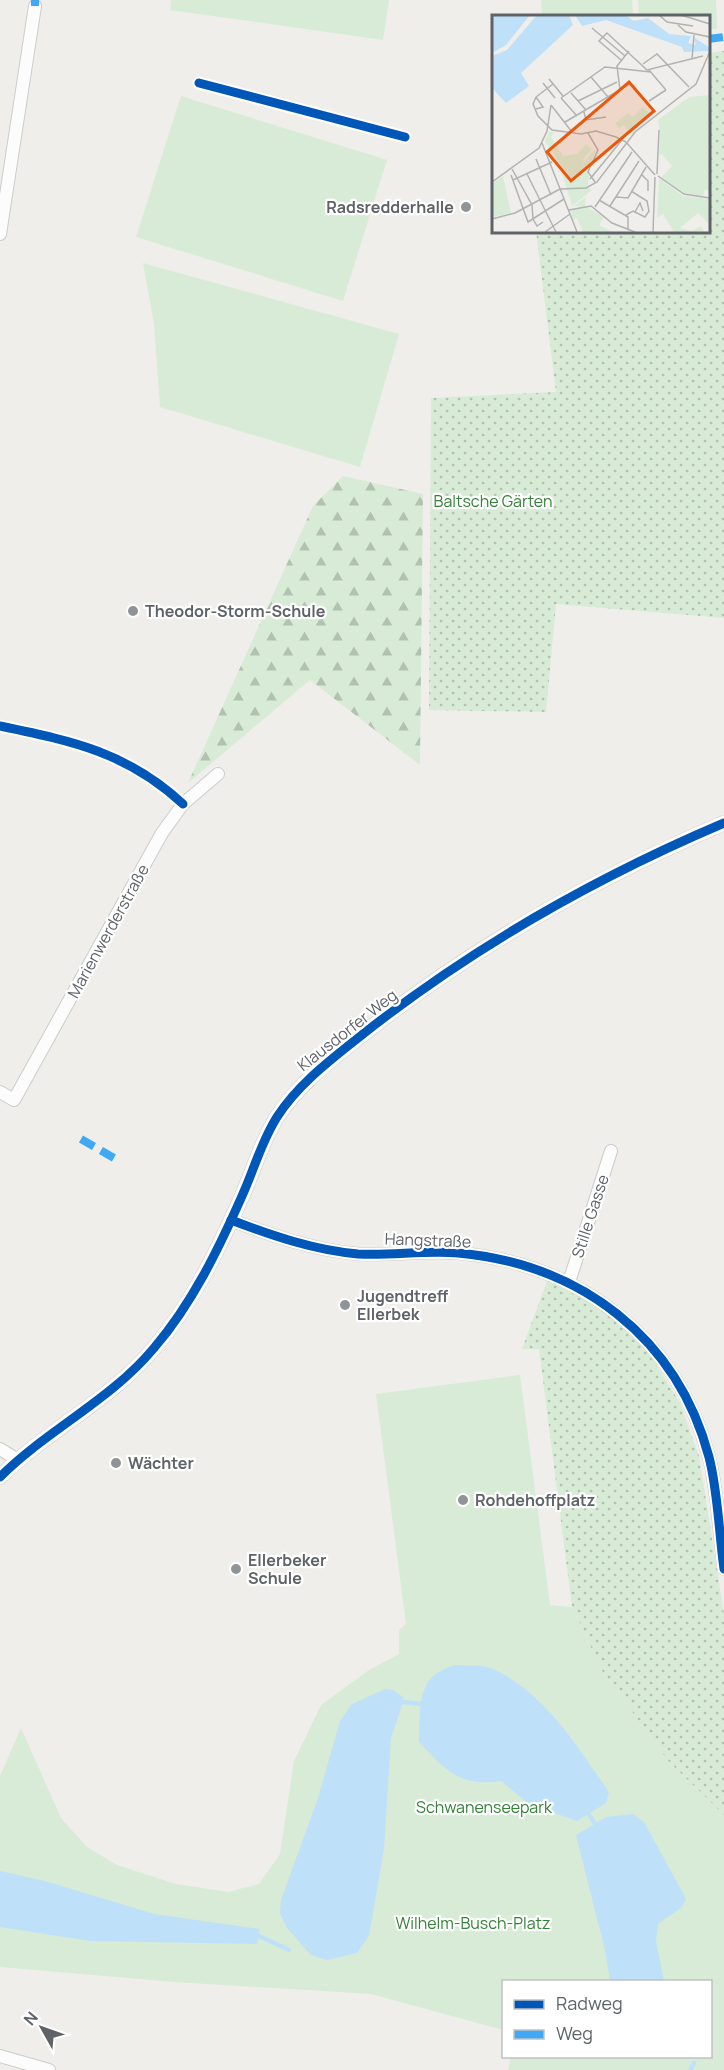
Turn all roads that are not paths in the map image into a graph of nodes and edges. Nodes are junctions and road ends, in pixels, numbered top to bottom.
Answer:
1 (35, 6) dead end
2 (0, 229) edge
3 (0, 234) edge
4 (218, 774) dead end
5 (724, 824) edge
6 (0, 1092) edge
7 (611, 1151) dead end
8 (231, 1220) junction
9 (569, 1282) junction
10 (0, 1449) edge
11 (18, 1460) junction
12 (0, 1477) edge
13 (724, 1569) edge
14 (0, 2056) edge
15 (48, 2070) edge

1 - 2 street
2 - 3 street
4 - 6 street, Marienwerderstraße
5 - 8 street, Klausdorfer Weg
7 - 9 street, Stille Gasse
8 - 9 street, Hangstraße
8 - 11 street, Klausdorfer Weg
9 - 13 street, Hangstraße
10 - 11 street
11 - 12 street, Klausdorfer Weg
14 - 15 street

